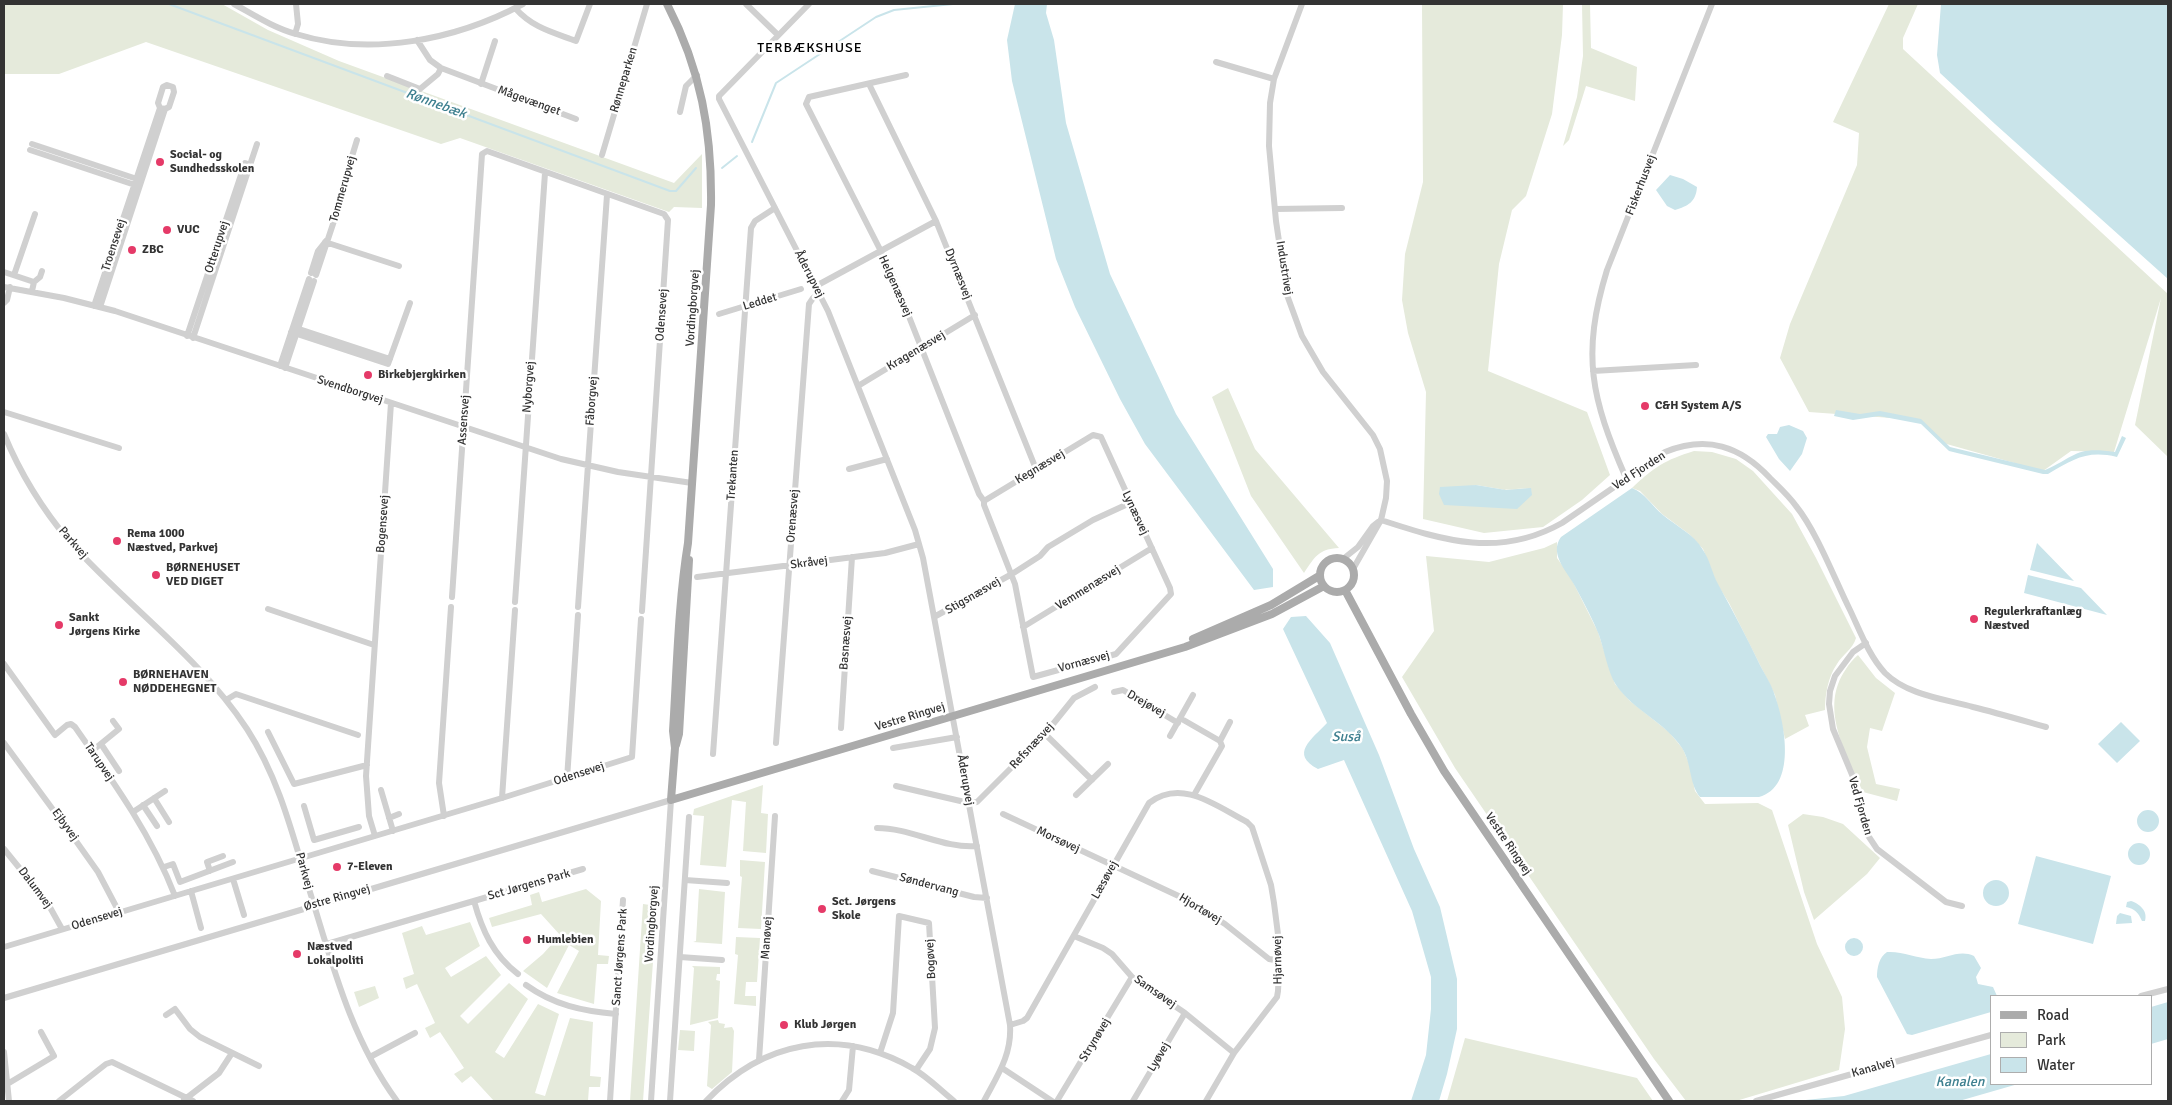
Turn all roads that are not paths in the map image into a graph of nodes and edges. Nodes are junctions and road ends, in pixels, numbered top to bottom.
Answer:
1 (234, 4) edge
2 (296, 4) edge
3 (503, 4) edge
4 (522, 4) edge
5 (590, 4) edge
6 (647, 4) edge
7 (666, 4) edge
8 (746, 4) edge
9 (809, 4) edge
10 (1302, 4) edge
11 (1712, 4) edge
12 (515, 8) junction
13 (506, 13) junction
14 (295, 34) junction
15 (778, 35) junction
16 (416, 40) junction
17 (495, 41) dead end
18 (1216, 62) dead end
19 (441, 68) junction
20 (697, 75) junction
21 (906, 75) dead end
22 (387, 76) dead end
23 (1274, 79) junction
24 (481, 84) junction
25 (868, 84) junction
26 (162, 108) dead end
27 (680, 112) dead end
28 (576, 119) dead end
29 (357, 140) dead end
30 (257, 144) dead end
31 (31, 147) dead end
32 (482, 154) joint
33 (602, 155) dead end
34 (545, 173) junction
35 (138, 183) junction
36 (607, 195) junction
37 (775, 208) junction
38 (1342, 208) dead end
39 (1275, 209) junction
40 (35, 214) dead end
41 (936, 221) junction
42 (327, 241) junction
43 (880, 252) junction
44 (399, 266) dead end
45 (42, 271) dead end
46 (4, 272) edge
47 (14, 275) junction
48 (34, 282) junction
49 (816, 286) junction
50 (7, 287) edge
51 (801, 290) dead end
52 (32, 291) junction
53 (819, 294) junction
54 (4, 302) edge
55 (410, 303) dead end
56 (97, 307) junction
57 (745, 307) junction
58 (720, 314) dead end
59 (975, 315) junction
60 (295, 330) junction
61 (190, 337) junction
62 (921, 348) junction
63 (1696, 365) dead end
64 (283, 367) junction
65 (1593, 371) junction
66 (858, 386) junction
67 (391, 403) junction
68 (4, 412) edge
69 (463, 427) junction
70 (4, 434) edge
71 (1096, 435) joint
72 (119, 448) dead end
73 (525, 448) junction
74 (887, 459) junction
75 (588, 465) junction
76 (1036, 468) junction
77 (849, 469) dead end
78 (651, 478) junction
79 (1626, 478) junction
80 (692, 483) junction
81 (984, 501) junction
82 (1130, 503) junction
83 (1381, 520) junction
84 (919, 544) junction
85 (1152, 548) junction
86 (852, 557) junction
87 (1343, 559) junction
88 (790, 566) junction
89 (1353, 569) junction
90 (727, 573) junction
91 (1012, 574) junction
92 (1319, 576) junction
93 (697, 577) dead end
94 (1324, 586) junction
95 (1345, 590) junction
96 (1171, 594) joint
97 (452, 597) dead end
98 (515, 602) dead end
99 (451, 607) dead end
100 (268, 609) dead end
101 (515, 610) dead end
102 (642, 611) dead end
103 (641, 619) dead end
104 (935, 620) junction
105 (1023, 627) junction
106 (1866, 643) junction
107 (374, 645) junction
108 (1154, 656) junction
109 (4, 664) edge
110 (1033, 676) joint
111 (1094, 687) dead end
112 (1114, 692) dead end
113 (1193, 694) dead end
114 (226, 700) junction
115 (952, 716) junction
116 (1179, 720) junction
117 (113, 722) dead end
118 (1230, 722) dead end
119 (2046, 727) dead end
120 (841, 728) dead end
121 (268, 732) dead end
122 (1046, 734) junction
123 (358, 735) dead end
124 (1170, 736) dead end
125 (957, 737) junction
126 (1220, 741) junction
127 (776, 742) dead end
128 (4, 743) edge
129 (101, 744) junction
130 (893, 748) dead end
131 (92, 750) junction
132 (713, 754) dead end
133 (1108, 764) dead end
134 (366, 765) junction
135 (120, 771) dead end
136 (567, 779) junction
137 (1092, 780) junction
138 (896, 786) dead end
139 (381, 790) dead end
140 (165, 791) dead end
141 (1076, 795) dead end
142 (1194, 795) junction
143 (154, 798) junction
144 (502, 798) junction
145 (671, 800) junction
146 (969, 803) junction
147 (143, 805) junction
148 (304, 806) dead end
149 (133, 812) junction
150 (1229, 813) joint
151 (399, 814) dead end
152 (1003, 814) dead end
153 (444, 816) junction
154 (775, 816) dead end
155 (689, 817) dead end
156 (389, 818) junction
157 (170, 822) dead end
158 (157, 826) dead end
159 (359, 827) dead end
160 (877, 828) dead end
161 (393, 831) junction
162 (338, 833) junction
163 (376, 836) junction
164 (341, 846) junction
165 (977, 846) junction
166 (4, 849) edge
167 (224, 856) dead end
168 (301, 858) junction
169 (233, 862) dead end
170 (1114, 866) junction
171 (164, 867) junction
172 (584, 869) dead end
173 (210, 871) junction
174 (872, 871) dead end
175 (233, 878) junction
176 (685, 880) junction
177 (727, 883) dead end
178 (191, 891) junction
179 (175, 896) junction
180 (987, 898) junction
181 (624, 900) dead end
182 (474, 901) junction
183 (314, 905) junction
184 (1962, 906) dead end
185 (119, 912) junction
186 (244, 915) dead end
187 (201, 928) dead end
188 (377, 929) junction
189 (62, 930) junction
190 (1074, 936) junction
191 (380, 938) dead end
192 (327, 944) junction
193 (4, 947) edge
194 (680, 957) junction
195 (722, 960) dead end
196 (1280, 961) junction
197 (518, 974) dead end
198 (1132, 977) junction
199 (526, 986) dead end
200 (2168, 990) edge
201 (2146, 995) edge
202 (4, 998) edge
203 (1185, 1013) junction
204 (616, 1014) junction
205 (166, 1015) dead end
206 (1010, 1025) junction
207 (41, 1032) dead end
208 (415, 1032) dead end
209 (1990, 1035) edge
210 (853, 1046) junction
211 (4, 1052) edge
212 (232, 1053) junction
213 (880, 1053) junction
214 (1234, 1053) junction
215 (370, 1058) junction
216 (759, 1060) junction
217 (259, 1066) dead end
218 (1002, 1068) junction
219 (916, 1070) junction
220 (6, 1084) edge
221 (188, 1100) edge
222 (9, 1101) edge
223 (60, 1101) edge
224 (397, 1101) edge
225 (610, 1101) edge
226 (651, 1101) edge
227 (670, 1101) edge
228 (706, 1101) edge
229 (842, 1101) edge
230 (954, 1101) edge
231 (984, 1101) edge
232 (1052, 1101) edge
233 (1057, 1101) edge
234 (1133, 1101) edge
235 (1206, 1101) edge
236 (1669, 1101) edge
237 (1756, 1101) edge

1 - 14 street
2 - 14 street
3 - 13 street
4 - 12 street
5 - 12 street
6 - 33 street, Rønneparken
7 - 20 main road, Vordingborgvej
8 - 15 street
9 - 15 street
10 - 23 street, Industrivej
11 - 65 street, Fiskerhusvej
12 - 13 street
13 - 16 street
14 - 16 street
15 - 37 street, Åderupvej
16 - 19 street, Mågevænget
17 - 24 street, Mågevænget
18 - 23 street
19 - 22 street
19 - 24 street, Mågevænget
20 - 27 street
20 - 80 main road, Vordingborgvej
21 - 25 street, Helgenæsvej
23 - 39 street, Industrivej
24 - 28 street, Mågevænget
25 - 41 street, Dyrnæsvej
25 - 43 street, Helgenæsvej
26 - 35 street, Troensevej
29 - 42 street, Tommerupvej
30 - 61 street, Otterupvej
31 - 35 street
32 - 34 street, Odensevej
32 - 69 street, Assensvej
34 - 36 street, Odensevej
34 - 73 street, Nyborgvej
35 - 56 street, Troensevej
36 - 75 street, Fåborgvej
36 - 78 street, Odensevej
37 - 49 street, Åderupvej
37 - 57 street, Trekanten
38 - 39 street
39 - 83 street, Industrivej
40 - 47 street
41 - 43 street
41 - 59 street, Dyrnæsvej
42 - 44 street
42 - 60 street, Tommerupvej
43 - 49 street
43 - 62 street, Helgenæsvej
45 - 48 street
46 - 47 street
47 - 48 street
48 - 52 street
49 - 53 street, Åderupvej
50 - 52 street, Svendborgvej
50 - 54 street, Svendborgvej
51 - 57 street, Leddet
52 - 56 street, Svendborgvej
53 - 66 street, Åderupvej
53 - 88 street, Orenæsvej
55 - 60 street
56 - 61 street, Svendborgvej
57 - 58 street, Leddet
57 - 90 street, Trekanten
59 - 62 street, Kragenæsvej
59 - 76 street, Dyrnæsvej
60 - 64 street, Tommerupvej
61 - 64 street, Svendborgvej
62 - 66 street, Kragenæsvej
62 - 81 street, Helgenæsvej
63 - 65 street
64 - 67 street, Svendborgvej
65 - 79 street, Fiskerhusvej
66 - 74 street, Åderupvej
67 - 69 street, Svendborgvej
67 - 107 street, Bogensevej
68 - 72 street
69 - 73 street, Svendborgvej
69 - 97 street, Assensvej
70 - 114 street, Parkvej
71 - 76 street, Kegnæsvej
71 - 82 street, Lynæsvej
73 - 75 street, Svendborgvej
73 - 98 street, Nyborgvej
74 - 77 street
74 - 84 street, Åderupvej
75 - 78 street, Svendborgvej
75 - 136 street, Fåborgvej
76 - 81 street, Kegnæsvej
78 - 80 street, Svendborgvej
78 - 102 street, Odensevej
79 - 83 street, Ved Fjorden
79 - 106 street, Ved Fjorden
80 - 145 main road, Vordingborgvej
81 - 91 street, Helgenæsvej
82 - 85 street, Lynæsvej
82 - 91 street
83 - 87 street
83 - 89 street, Industrivej
84 - 86 street, Skråvej
84 - 104 street, Åderupvej
85 - 96 street, Lynæsvej
85 - 105 street, Vemmenæsvej
86 - 88 street, Skråvej
86 - 120 street, Basnæsvej
87 - 89 main road
87 - 92 main road
88 - 90 street, Skråvej
88 - 127 street, Orenæsvej
89 - 95 main road
90 - 93 street, Skråvej
90 - 132 street, Trekanten
91 - 104 street, Stigsnæsvej
91 - 105 street, Helgenæsvej
92 - 94 main road
92 - 108 main road, Vestre Ringvej
94 - 95 main road
94 - 108 main road, Vestre Ringvej
95 - 236 main road, Vestre Ringvej
96 - 110 street, Vornæsvej
99 - 153 street
100 - 107 street
101 - 144 street
103 - 136 street, Odensevej
104 - 115 street, Åderupvej
105 - 110 street, Helgenæsvej
106 - 119 street, Ved Fjorden
106 - 184 street, Ved Fjorden
107 - 134 street, Bogensevej
108 - 115 main road, Vestre Ringvej
109 - 131 street, Tarupvej
111 - 122 street, Refsnæsvej
112 - 116 street, Drejøvej
113 - 116 street, Drejøvej
114 - 123 street
114 - 168 street, Parkvej
115 - 125 street, Åderupvej
115 - 145 main road, Vestre Ringvej
116 - 124 street, Drejøvej
116 - 126 street, Drejøvej
117 - 129 street
118 - 126 street
121 - 134 street
122 - 137 street
122 - 146 street, Refsnæsvej
125 - 130 street
125 - 146 street, Åderupvej
126 - 142 street
128 - 185 street, Ejbyvej
129 - 131 street
129 - 135 street
131 - 149 street, Tarupvej
133 - 137 street
134 - 163 street, Bogensevej
136 - 144 street, Odensevej
137 - 141 street
138 - 146 street
139 - 156 street
140 - 143 street
142 - 150 street, Læsøvej
142 - 170 street, Læsøvej
143 - 147 street
143 - 157 street
144 - 153 street, Odensevej
145 - 183 street, Østre Ringvej
145 - 226 street, Vordingborgvej
146 - 165 street, Åderupvej
147 - 149 street
147 - 158 street
148 - 162 street
149 - 171 street, Tarupvej
150 - 196 street, Hjarnøvej
151 - 156 street
152 - 170 street, Morsøvej
153 - 161 street, Odensevej
154 - 216 street, Manøvej
155 - 176 street
156 - 161 street
159 - 162 street
160 - 165 street
161 - 163 street, Odensevej
162 - 164 street
163 - 164 street, Odensevej
164 - 168 street, Odensevej
165 - 180 street, Åderupvej
166 - 189 street, Dalumvej
167 - 173 street
168 - 175 street, Odensevej
168 - 183 street, Parkvej
169 - 173 street
170 - 190 street, Læsøvej
170 - 196 street, Hjortøvej
171 - 173 street
171 - 179 street, Tarupvej
172 - 182 street, Sct Jørgens Park
174 - 180 street, Søndervang
175 - 178 street, Odensevej
175 - 186 street
176 - 177 street
176 - 194 street
178 - 179 street, Odensevej
178 - 187 street
179 - 185 street, Odensevej
180 - 206 street, Åderupvej
181 - 204 street, Sanct Jørgens Park
182 - 188 street, Sct Jørgens Park
182 - 197 street, Sct Jørgens Park
183 - 192 street, Parkvej
183 - 202 street, Østre Ringvej
185 - 189 street, Odensevej
188 - 191 street
188 - 192 street, Sct Jørgens Park
189 - 193 street, Odensevej
190 - 198 street, Samsøvej
190 - 206 street, Læsøvej
192 - 215 street, Parkvej
194 - 195 street
194 - 227 street
196 - 214 street, Hjarnøvej
198 - 203 street, Samsøvej
198 - 233 street, Strynøvej
199 - 204 street, Sanct Jørgens Park
200 - 201 street
203 - 214 street, Samsøvej
203 - 234 street, Lyøvej
204 - 225 street, Sanct Jørgens Park
205 - 212 street
206 - 218 street, Åderupvej
207 - 220 street
208 - 215 street
209 - 237 street, Kanalvej
210 - 213 street
210 - 216 street
210 - 229 street
211 - 220 street
212 - 217 street
212 - 221 street
213 - 219 street
213 - 219 street, Bogøvej
214 - 235 street, Hjarnøvej
215 - 224 street, Parkvej
216 - 228 street
218 - 231 street, Åderupvej
218 - 232 street
219 - 230 street
220 - 222 street
221 - 223 street

